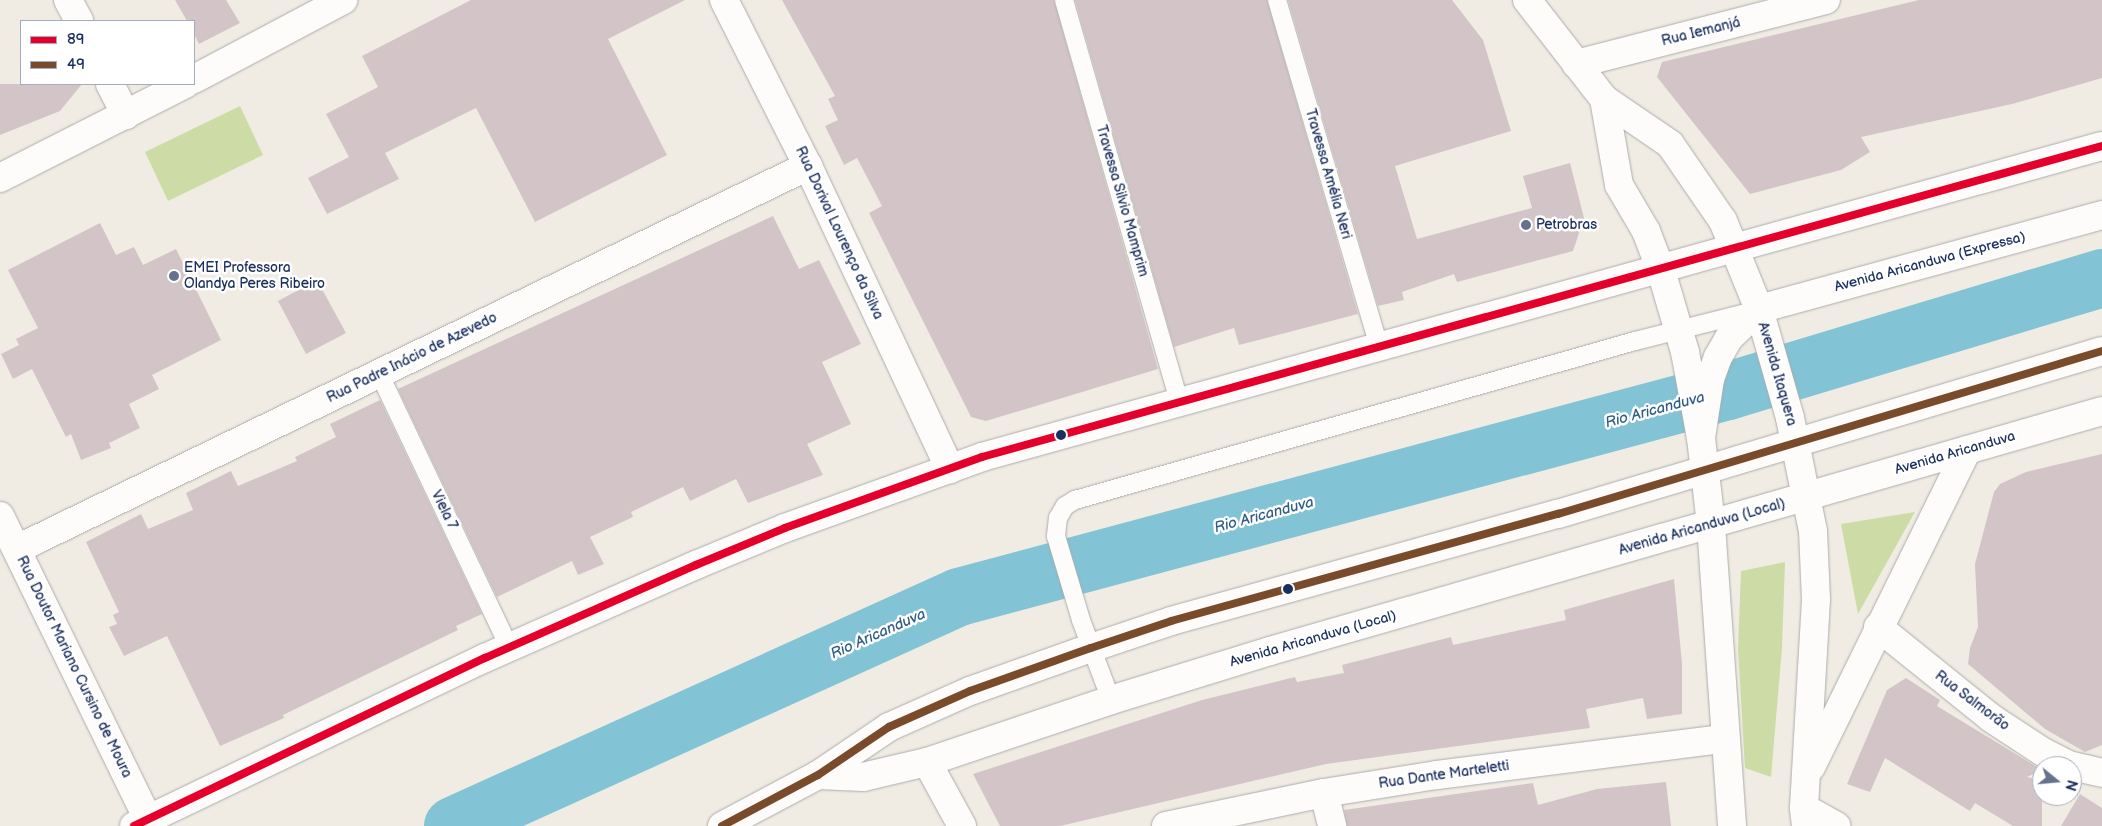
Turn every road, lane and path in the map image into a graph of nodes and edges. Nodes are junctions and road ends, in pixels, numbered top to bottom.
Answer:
1 (68, 0) edge
2 (343, 0) edge
3 (724, 0) edge
4 (1064, 0) edge
5 (1278, 0) edge
6 (1527, 0) edge
7 (1826, 0) edge
8 (78, 20) edge
9 (1576, 64) junction
10 (195, 78) edge
11 (111, 85) edge
12 (183, 85) edge
13 (1604, 99) junction
14 (126, 115) junction
15 (2102, 146) edge
16 (808, 166) junction
17 (0, 178) edge
18 (2102, 215) edge
19 (1734, 245) junction
20 (1660, 267) junction
21 (1759, 309) junction
22 (1681, 341) junction
23 (1379, 347) junction
24 (2102, 350) edge
25 (379, 374) junction
26 (1179, 402) junction
27 (2102, 411) edge
28 (1701, 429) junction
29 (1793, 430) junction
30 (1967, 450) junction
31 (950, 468) junction
32 (1706, 469) junction
33 (1808, 496) junction
34 (0, 516) edge
35 (1711, 525) junction
36 (16, 549) junction
37 (1878, 627) junction
38 (509, 647) junction
39 (1091, 648) junction
40 (1111, 700) junction
41 (1723, 739) junction
42 (2051, 756) edge
43 (927, 762) junction
44 (2082, 768) edge
45 (2102, 773) edge
46 (818, 775) junction
47 (1805, 780) junction
48 (1324, 793) junction
49 (1805, 817) edge
50 (141, 822) edge
51 (722, 826) edge
52 (962, 826) edge
53 (1166, 826) edge
54 (1332, 826) edge
55 (1732, 826) edge
56 (1836, 826) edge

1 - 8 main road
2 - 10 main road
3 - 16 main road, Rua Dorival Lourenço da Silva
4 - 26 lane, Travessa Silvio Mamprim
5 - 23 lane, Travessa Amélia Neri
6 - 9 main road, Avenida Itaquera
7 - 9 main road, Rua Iemanjá
9 - 13 main road, Avenida Itaquera
11 - 14 main road
12 - 14 main road
13 - 19 main road, Avenida Itaquera
13 - 20 main road, Avenida Itaquera
14 - 17 main road
15 - 19 main road
16 - 25 main road, Rua Padre Inácio de Azevedo
16 - 31 main road, Rua Dorival Lourenço da Silva
18 - 21 main road, Avenida Aricanduva (Expressa)
19 - 20 main road
19 - 21 main road, Avenida Itaquera
20 - 22 main road, Avenida Itaquera
20 - 23 main road
21 - 22 lane
21 - 28 main road
21 - 29 main road, Avenida Itaquera
22 - 28 main road, Avenida Itaquera
22 - 39 lane
23 - 26 main road
24 - 29 main road
25 - 36 main road, Rua Padre Inácio de Azevedo
25 - 38 lane, Viela 7
26 - 31 main road
27 - 30 main road, Avenida Aricanduva
28 - 32 main road, Avenida Itaquera
29 - 32 main road
29 - 33 main road, Avenida Itaquera
30 - 33 main road, Avenida Aricanduva
30 - 37 main road
31 - 38 main road
32 - 35 main road, Avenida Itaquera
32 - 39 main road
33 - 35 main road, Avenida Aricanduva (Local)
33 - 47 main road, Avenida Itaquera
34 - 36 main road, Rua Doutor Mariano Cursino de Moura
35 - 40 main road, Avenida Aricanduva (Local)
35 - 41 main road, Avenida Itaquera
36 - 50 main road, Rua Doutor Mariano Cursino de Moura
37 - 42 main road, Rua Salmorão
37 - 47 main road
38 - 50 main road
39 - 40 lane
39 - 46 main road
40 - 43 main road, Avenida Aricanduva (Local)
41 - 48 main road, Rua Dante Marteletti
41 - 55 main road, Avenida Itaquera
43 - 46 main road, Avenida Aricanduva (Local)
43 - 52 main road
44 - 45 main road, Rua Salmorão
46 - 51 main road
47 - 49 main road, Avenida Itaquera
48 - 53 main road, Rua Dante Marteletti
48 - 54 main road
49 - 56 main road

